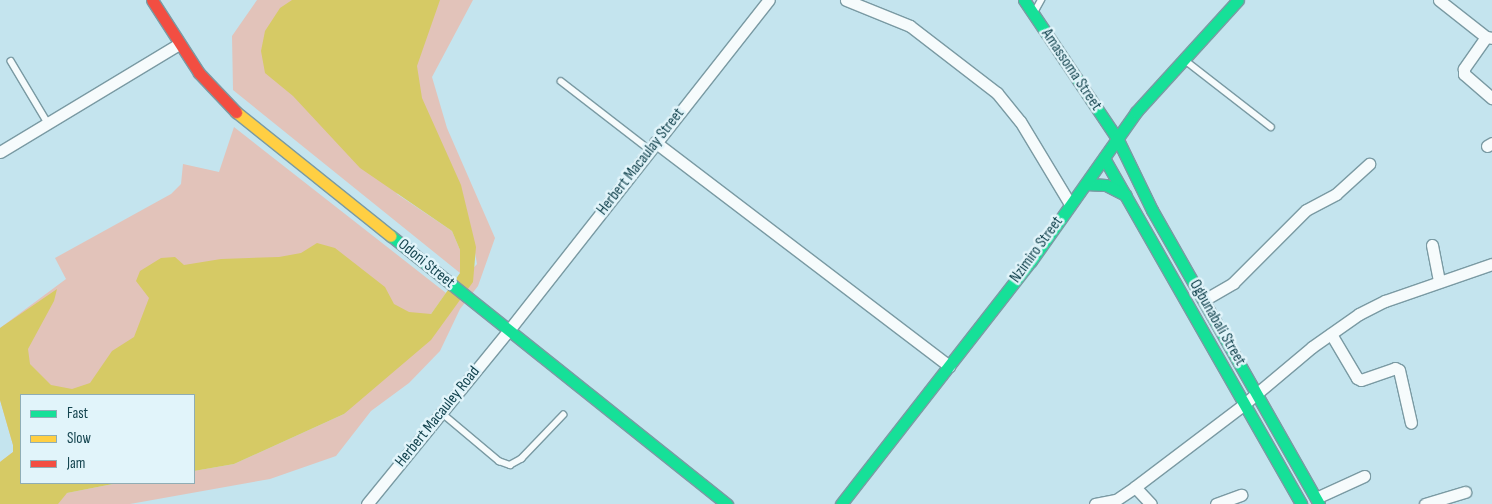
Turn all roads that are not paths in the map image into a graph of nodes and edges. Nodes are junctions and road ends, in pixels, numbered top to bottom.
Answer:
1 (152, 0) edge
2 (769, 0) edge
3 (846, 0) edge
4 (1024, 0) edge
5 (1041, 0) edge
6 (1238, 0) edge
7 (1439, 0) edge
8 (1033, 15) junction
9 (1489, 38) edge
10 (179, 44) junction
11 (1186, 60) junction
12 (11, 61) dead end
13 (561, 80) dead end
14 (1492, 98) edge
15 (48, 123) junction
16 (1271, 127) dead end
17 (1118, 140) junction
18 (652, 146) junction
19 (0, 152) edge
20 (1104, 158) junction
21 (1369, 164) dead end
22 (1086, 184) junction
23 (1127, 196) junction
24 (1070, 204) junction
25 (1432, 246) dead end
26 (1492, 264) edge
27 (1439, 282) junction
28 (1204, 300) junction
29 (511, 327) junction
30 (1331, 334) junction
31 (949, 366) junction
32 (1257, 394) junction
33 (1244, 406) junction
34 (442, 413) junction
35 (564, 415) dead end
36 (1411, 423) dead end
37 (1364, 476) dead end
38 (1135, 487) junction
39 (1466, 492) dead end
40 (1241, 494) dead end
41 (1318, 501) edge
42 (367, 504) edge
43 (727, 504) edge
44 (841, 504) edge
45 (1095, 504) edge
46 (1151, 504) edge
47 (1216, 504) edge
48 (1301, 504) edge
49 (1425, 504) edge

1 - 10 street, Odoni Street
2 - 18 street, Herbert Macaulay Street
3 - 24 street
4 - 8 street, Amassoma Street
5 - 8 lane
6 - 11 street, Nzimiro Street
7 - 9 street
8 - 17 street, Amassoma Street
9 - 14 street
10 - 15 street
10 - 29 street, Odoni Street
11 - 16 lane
11 - 17 street, Nzimiro Street
12 - 15 lane
13 - 18 lane
15 - 19 street
17 - 20 street, Nzimiro Street
17 - 28 street, Ogbunabali Street
18 - 29 street, Herbert Macaulay Street
18 - 31 street
20 - 22 street, Nzimiro Street
20 - 23 street, Ogbunabali Street
21 - 28 street
22 - 23 street
22 - 24 street, Nzimiro Street
23 - 33 street, Ogbunabali Street
24 - 31 street, Nzimiro Street
25 - 27 street
26 - 27 street
27 - 30 street
28 - 32 street, Ogbunabali Street
29 - 34 street, Herbert Macauley Road
29 - 43 street, Odoni Street
30 - 32 street
30 - 36 street
31 - 44 street, Nzimiro Street
32 - 33 street
32 - 41 street, Ogbunabali Street
33 - 38 street
33 - 48 street, Ogbunabali Street
34 - 35 lane
34 - 42 street, Herbert Macauley Road
37 - 41 street
38 - 45 street
38 - 46 street
39 - 49 street
40 - 47 street

